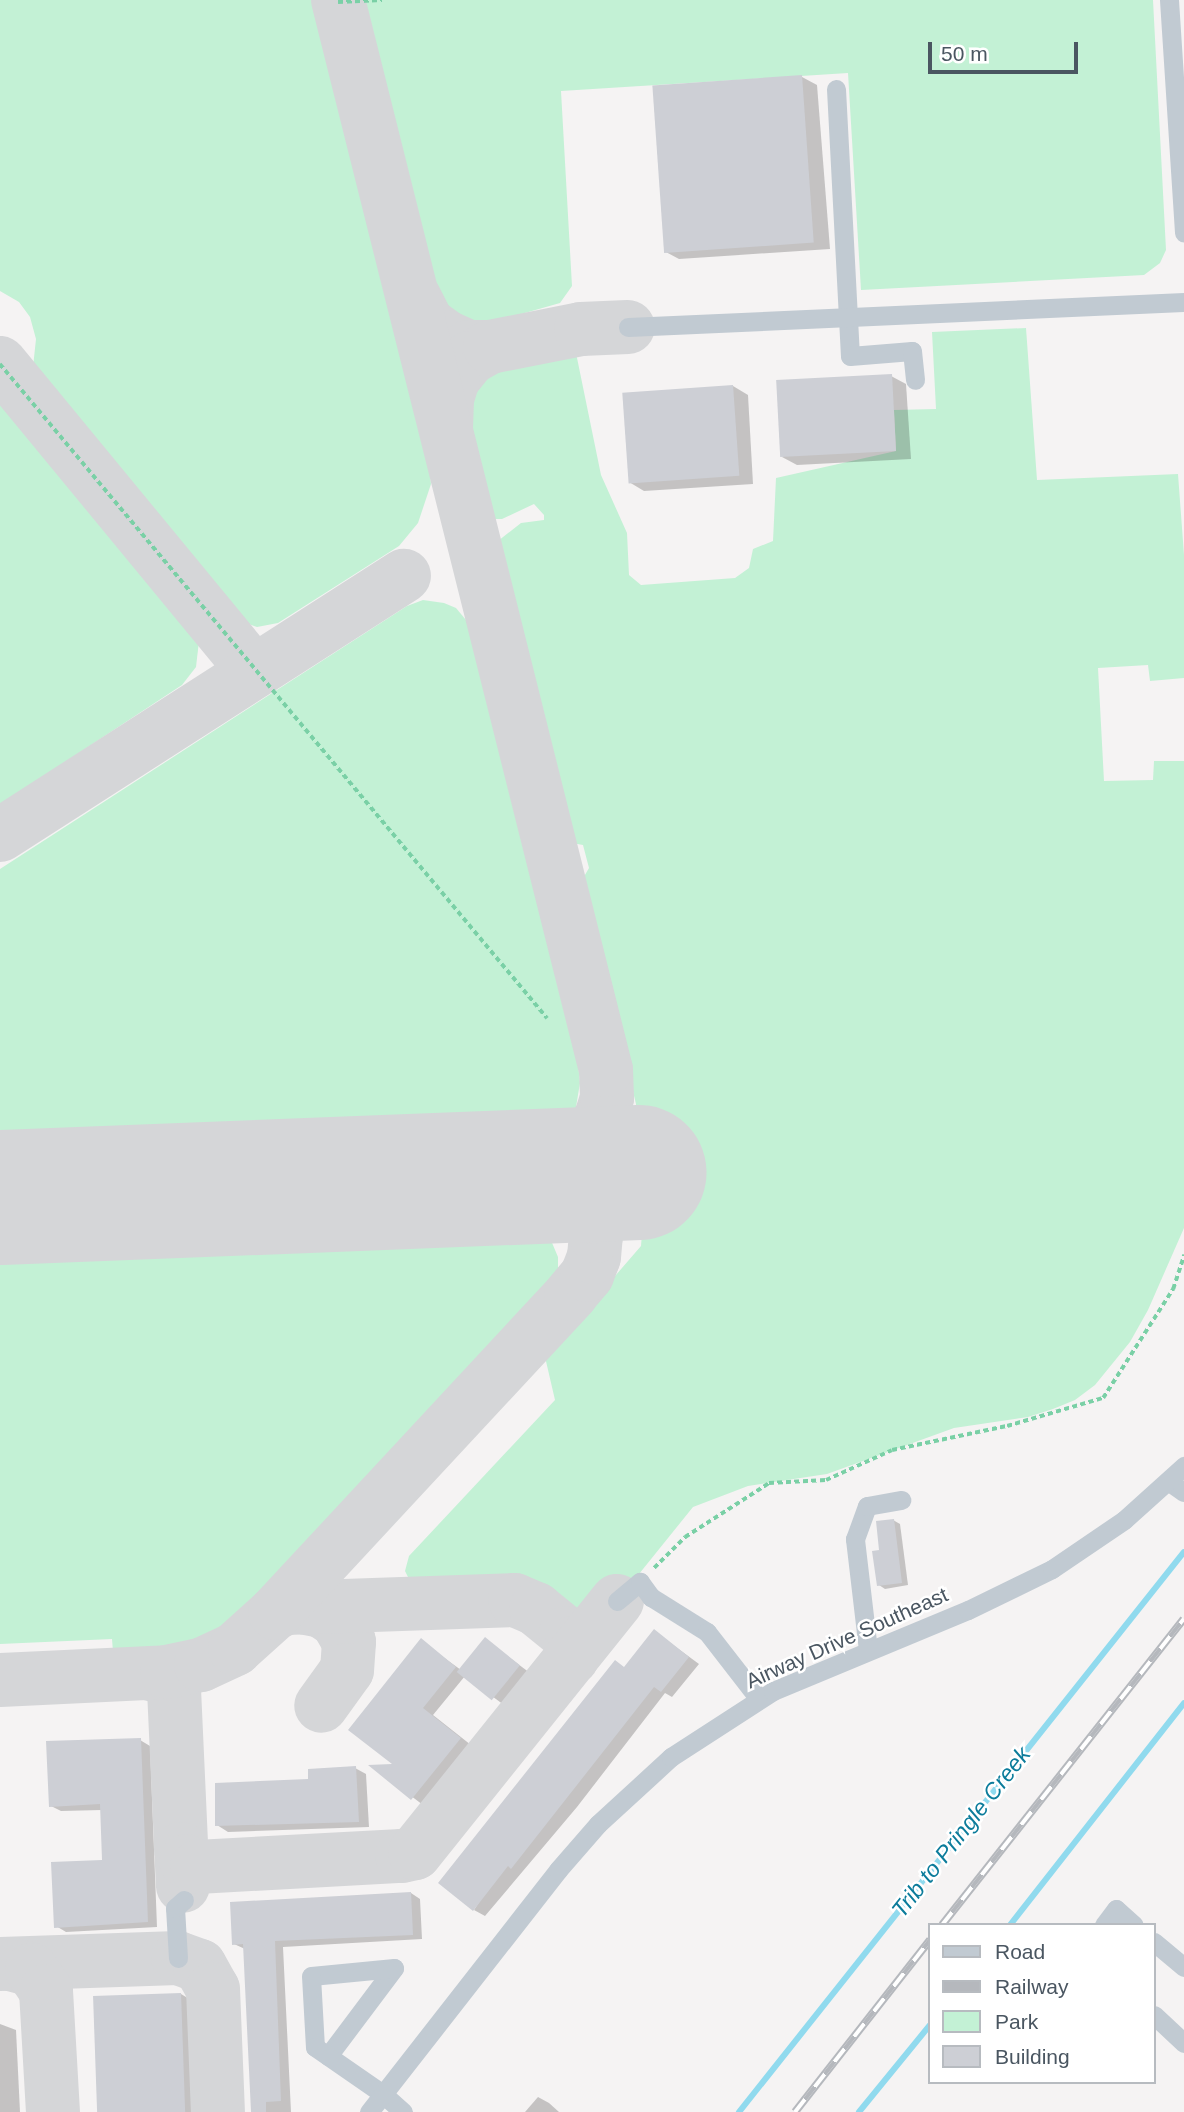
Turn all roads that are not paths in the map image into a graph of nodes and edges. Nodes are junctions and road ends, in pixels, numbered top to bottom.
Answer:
1 (1169, 0) edge
2 (836, 89) dead end
3 (1184, 233) edge
4 (1184, 302) edge
5 (849, 315) junction
6 (628, 327) dead end
7 (915, 380) dead end
8 (1184, 1466) edge
9 (1176, 1487) edge
10 (901, 1500) dead end
11 (617, 1601) dead end
12 (868, 1650) junction
13 (759, 1699) junction
14 (184, 1900) dead end
15 (1106, 1923) edge
16 (1132, 1923) edge
17 (1156, 1944) edge
18 (178, 1958) dead end
19 (1184, 1967) edge
20 (1156, 2017) edge
21 (1184, 2043) edge
22 (328, 2056) junction
23 (383, 2094) junction
24 (369, 2112) edge
25 (403, 2112) edge

1 - 3 street
2 - 5 street
4 - 5 street
5 - 6 street
5 - 7 street
8 - 9 street, Airway Drive Southeast
9 - 12 street, Airway Drive Southeast
10 - 12 street
11 - 13 street
12 - 13 street, Airway Drive Southeast
13 - 23 street, Airway Drive Southeast
14 - 18 street
15 - 16 street
17 - 19 street
20 - 21 street
22 - 22 street
22 - 23 street
23 - 24 street, Airway Drive Southeast
23 - 25 street

